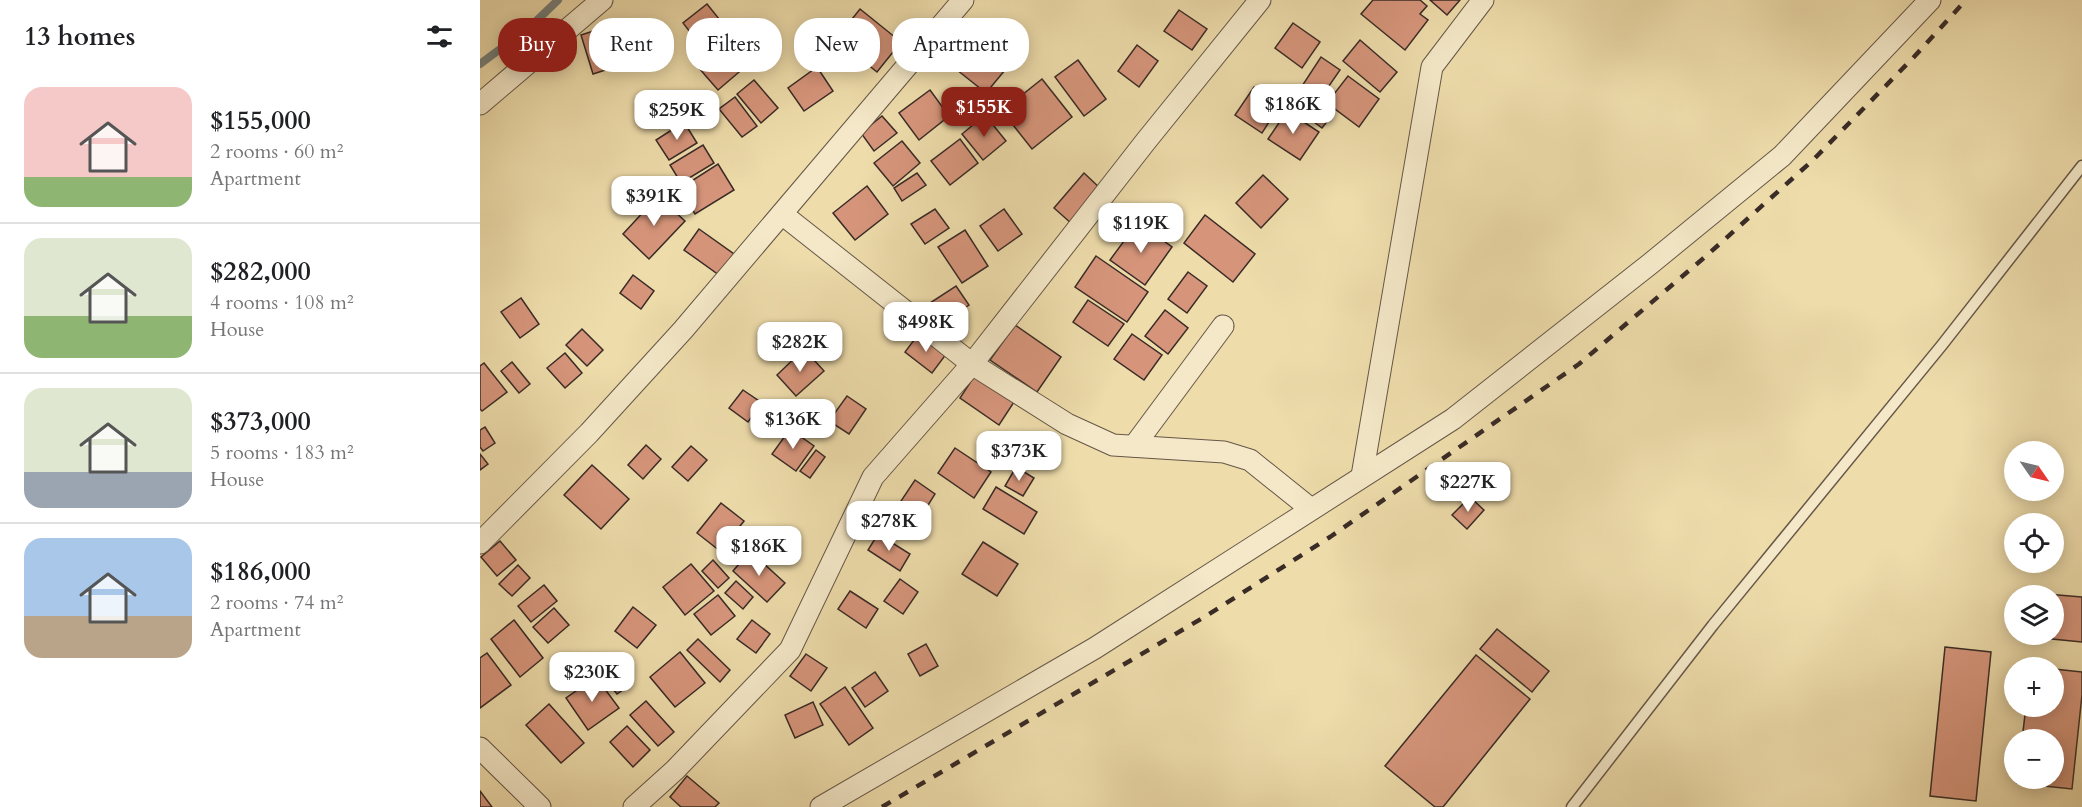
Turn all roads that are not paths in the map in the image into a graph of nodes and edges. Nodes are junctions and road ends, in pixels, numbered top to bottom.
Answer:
1 (602, 0) edge
2 (963, 0) edge
3 (1260, 0) edge
4 (1483, 0) edge
5 (1930, 0) edge
6 (480, 104) edge
7 (2082, 166) edge
8 (782, 214) junction
9 (1223, 326) dead end
10 (972, 364) junction
11 (1134, 446) junction
12 (1362, 476) junction
13 (1311, 509) junction
14 (480, 543) edge
15 (480, 748) edge
16 (540, 807) edge
17 (634, 807) edge
18 (821, 807) edge
19 (1572, 807) edge

1 - 6 street
2 - 8 street
3 - 10 street
4 - 12 street
5 - 12 street
7 - 19 lane
8 - 10 street
8 - 14 street
9 - 11 street
10 - 11 street
10 - 17 street
11 - 13 street
12 - 13 street
13 - 18 street
15 - 16 street

